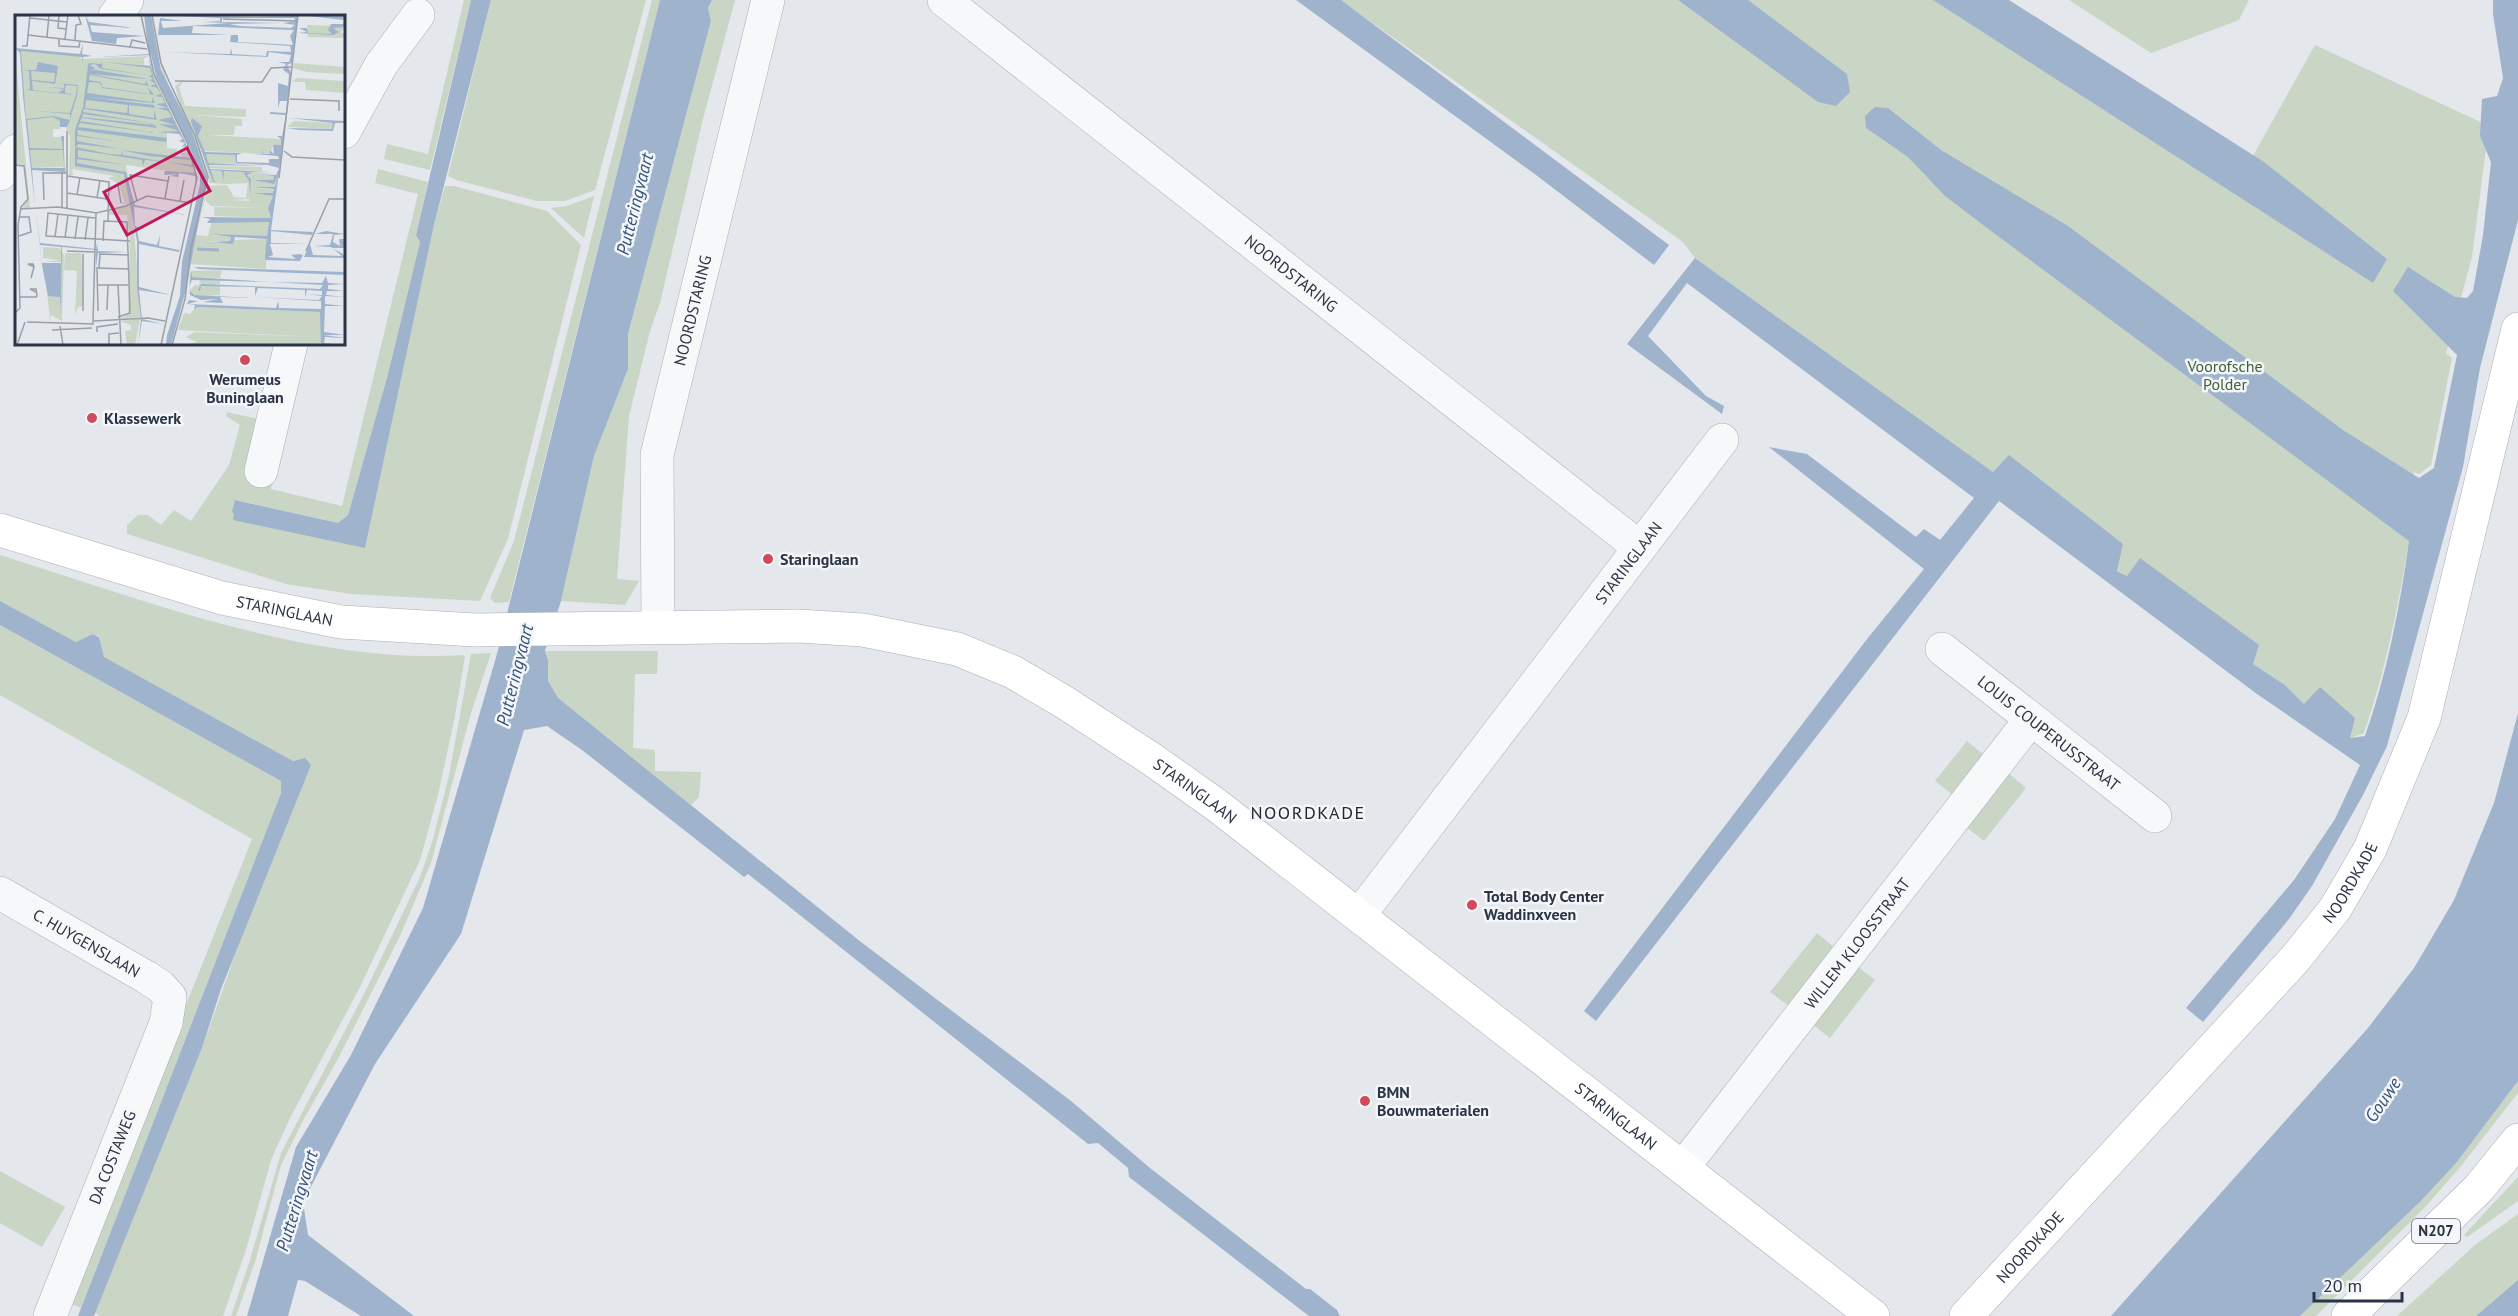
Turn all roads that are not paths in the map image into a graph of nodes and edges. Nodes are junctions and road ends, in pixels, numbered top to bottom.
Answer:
1 (127, 0) edge
2 (768, 0) edge
3 (944, 0) edge
4 (116, 15) edge
5 (418, 15) dead end
6 (345, 130) edge
7 (15, 152) edge
8 (0, 174) edge
9 (2518, 329) edge
10 (291, 345) edge
11 (1722, 440) dead end
12 (261, 471) dead end
13 (0, 530) edge
14 (1639, 547) junction
15 (658, 627) junction
16 (1942, 649) dead end
17 (2031, 719) junction
18 (2155, 816) dead end
19 (0, 893) edge
20 (1360, 914) junction
21 (170, 997) joint
22 (2518, 1140) edge
23 (1684, 1166) junction
24 (50, 1316) edge
25 (1874, 1316) edge
26 (1966, 1316) edge
27 (2348, 1316) edge

1 - 4 street
2 - 15 street, NOORDSTARING
3 - 14 street, NOORDSTARING
5 - 6 street
7 - 8 street
9 - 26 street, NOORDKADE
10 - 12 street
11 - 14 street, STARINGLAAN
13 - 15 street, STARINGLAAN
14 - 20 street, STARINGLAAN
15 - 20 street, STARINGLAAN
16 - 17 street, LOUIS COUPERUSSTRAAT
17 - 18 street, LOUIS COUPERUSSTRAAT
17 - 23 street, WILLEM KLOOSSTRAAT
19 - 21 street, C. HUYGENSLAAN
20 - 23 street, STARINGLAAN
21 - 24 street, DA COSTAWEG
22 - 27 street, N207
23 - 25 street, STARINGLAAN

